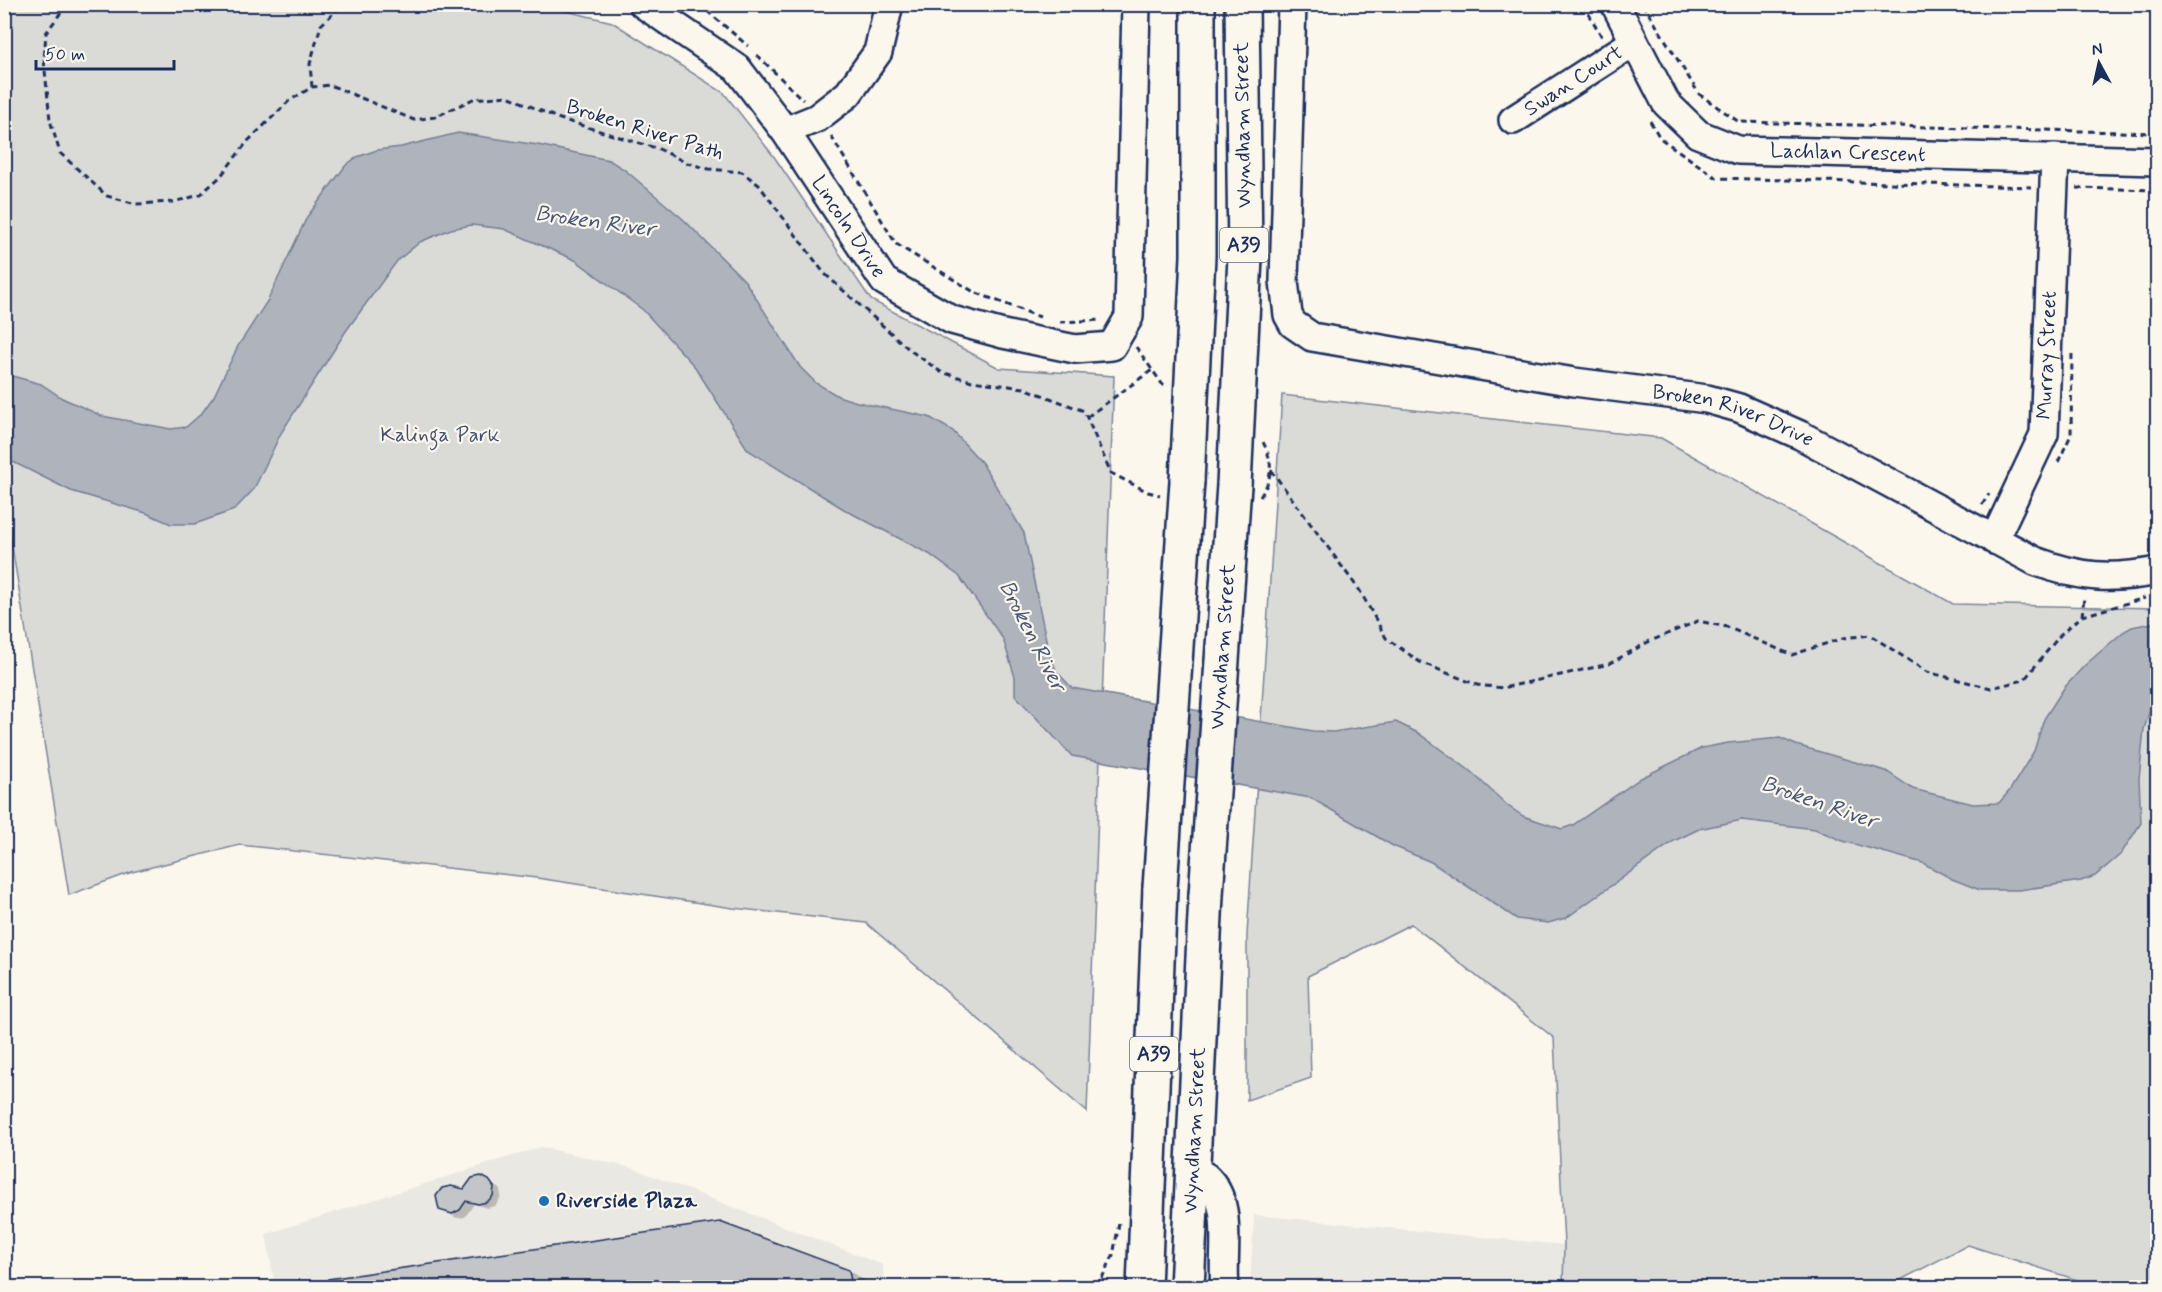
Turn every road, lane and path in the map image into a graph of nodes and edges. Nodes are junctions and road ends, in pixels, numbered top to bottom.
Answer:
1 (67, 4) edge
2 (343, 4) edge
3 (643, 4) edge
4 (699, 4) edge
5 (889, 4) edge
6 (1136, 4) edge
7 (1198, 4) edge
8 (1242, 4) edge
9 (1292, 4) edge
10 (1615, 4) edge
11 (1643, 4) edge
12 (1634, 42) junction
13 (312, 87) junction
14 (817, 118) junction
15 (1513, 120) dead end
16 (785, 131) junction
17 (2157, 133) edge
18 (2055, 158) junction
19 (2157, 161) edge
20 (1041, 318) dead end
21 (1052, 322) dead end
22 (1114, 331) junction
23 (1152, 370) junction
24 (1168, 391) dead end
25 (1087, 417) junction
26 (1259, 433) dead end
27 (1271, 470) junction
28 (1179, 489) junction
29 (1246, 493) junction
30 (1994, 540) junction
31 (2157, 571) edge
32 (2148, 597) dead end
33 (1192, 1174) junction
34 (1147, 1221) junction
35 (1144, 1287) edge
36 (1187, 1287) edge
37 (1225, 1287) edge

1 - 13 path
2 - 13 path
3 - 16 street, Lincoln Drive
4 - 14 path
5 - 14 street
6 - 22 street
7 - 28 highway, Wyndham Street / A39
8 - 29 highway, Wyndham Street / A39
9 - 30 street, Broken River Drive
10 - 12 street, Lachlan Crescent
11 - 17 path
12 - 15 street, Swan Court
12 - 18 street, Lachlan Crescent
13 - 25 path, Broken River Path
14 - 16 street
14 - 20 path
16 - 22 street, Lincoln Drive
18 - 19 street, Lachlan Crescent
18 - 30 street, Murray Street
21 - 22 path
22 - 23 path
23 - 24 path
23 - 25 path
25 - 28 path
26 - 27 path
27 - 29 path
27 - 32 path
28 - 34 highway, Wyndham Street / A39, bridge
29 - 33 highway, Wyndham Street / A39, bridge
30 - 31 street, Broken River Drive
33 - 34 highway
33 - 36 highway, Wyndham Street / A39
33 - 37 street
34 - 35 highway, Wyndham Street / A39

